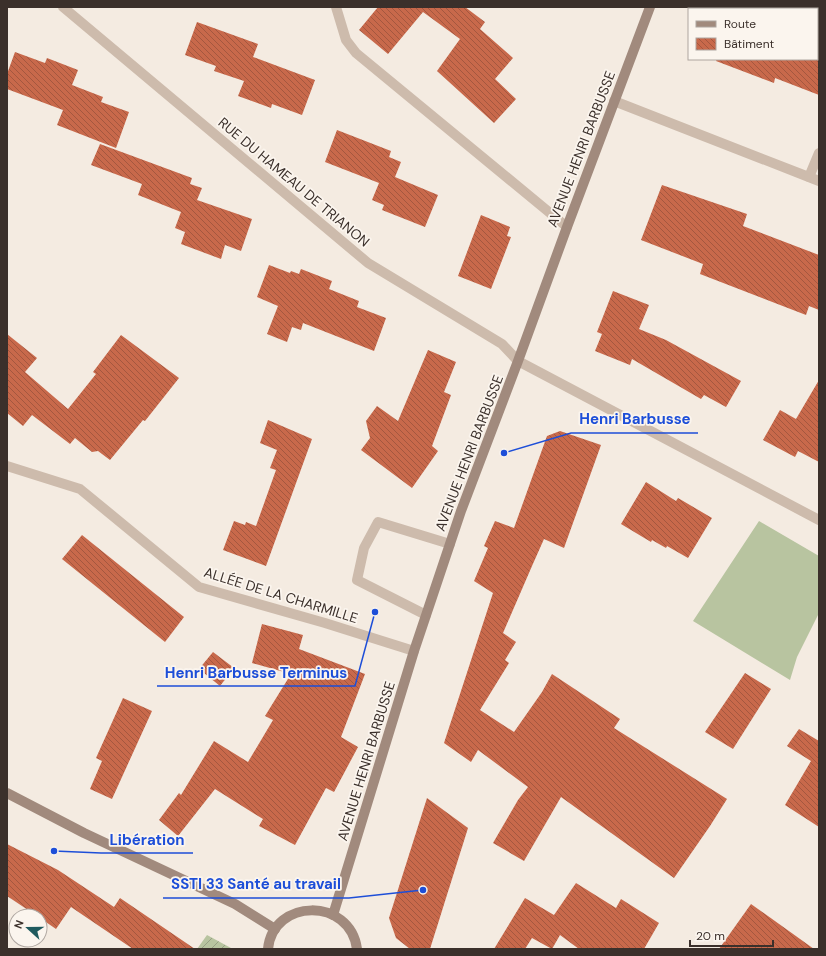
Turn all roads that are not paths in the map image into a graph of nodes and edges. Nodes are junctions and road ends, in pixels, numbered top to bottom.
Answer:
1 (63, 7) edge
2 (336, 7) edge
3 (650, 7) edge
4 (614, 101) junction
5 (819, 153) edge
6 (814, 179) edge
7 (567, 227) junction
8 (518, 361) junction
9 (7, 466) edge
10 (819, 520) edge
11 (450, 544) junction
12 (426, 615) junction
13 (414, 651) junction
14 (7, 793) edge
15 (333, 915) junction
16 (275, 929) junction
17 (268, 949) edge
18 (356, 949) edge

1 - 8 street, RUE DU HAMEAU DE TRIANON
2 - 7 street
3 - 4 street, AVENUE HENRI BARBUSSE
4 - 6 street
4 - 7 street, AVENUE HENRI BARBUSSE
5 - 6 street
7 - 8 street, AVENUE HENRI BARBUSSE
8 - 10 street, RUE DU HAMEAU DE TRIANON
8 - 11 street, AVENUE HENRI BARBUSSE
9 - 13 street, ALLÉE DE LA CHARMILLE
11 - 12 street, AVENUE HENRI BARBUSSE
11 - 12 street
12 - 13 street, AVENUE HENRI BARBUSSE
13 - 15 street, AVENUE HENRI BARBUSSE
14 - 16 street
15 - 16 street
15 - 18 street
16 - 17 street

